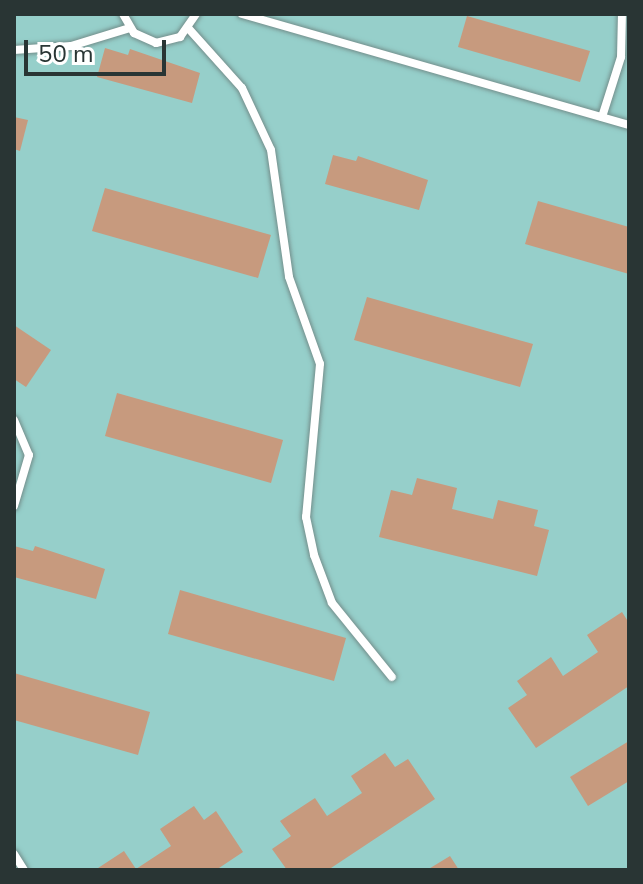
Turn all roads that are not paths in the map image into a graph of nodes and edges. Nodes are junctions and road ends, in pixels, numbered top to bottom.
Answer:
1 (123, 14) edge
2 (196, 14) edge
3 (242, 14) edge
4 (622, 14) edge
5 (130, 28) junction
6 (189, 29) junction
7 (14, 50) edge
8 (602, 117) junction
9 (629, 125) edge
10 (14, 420) edge
11 (14, 506) edge
12 (392, 677) dead end
13 (14, 854) edge
14 (24, 870) edge

1 - 5 lane
2 - 6 lane
3 - 8 lane
4 - 8 lane
5 - 6 lane
5 - 7 lane
6 - 12 lane
8 - 9 lane
10 - 11 lane
13 - 14 lane

